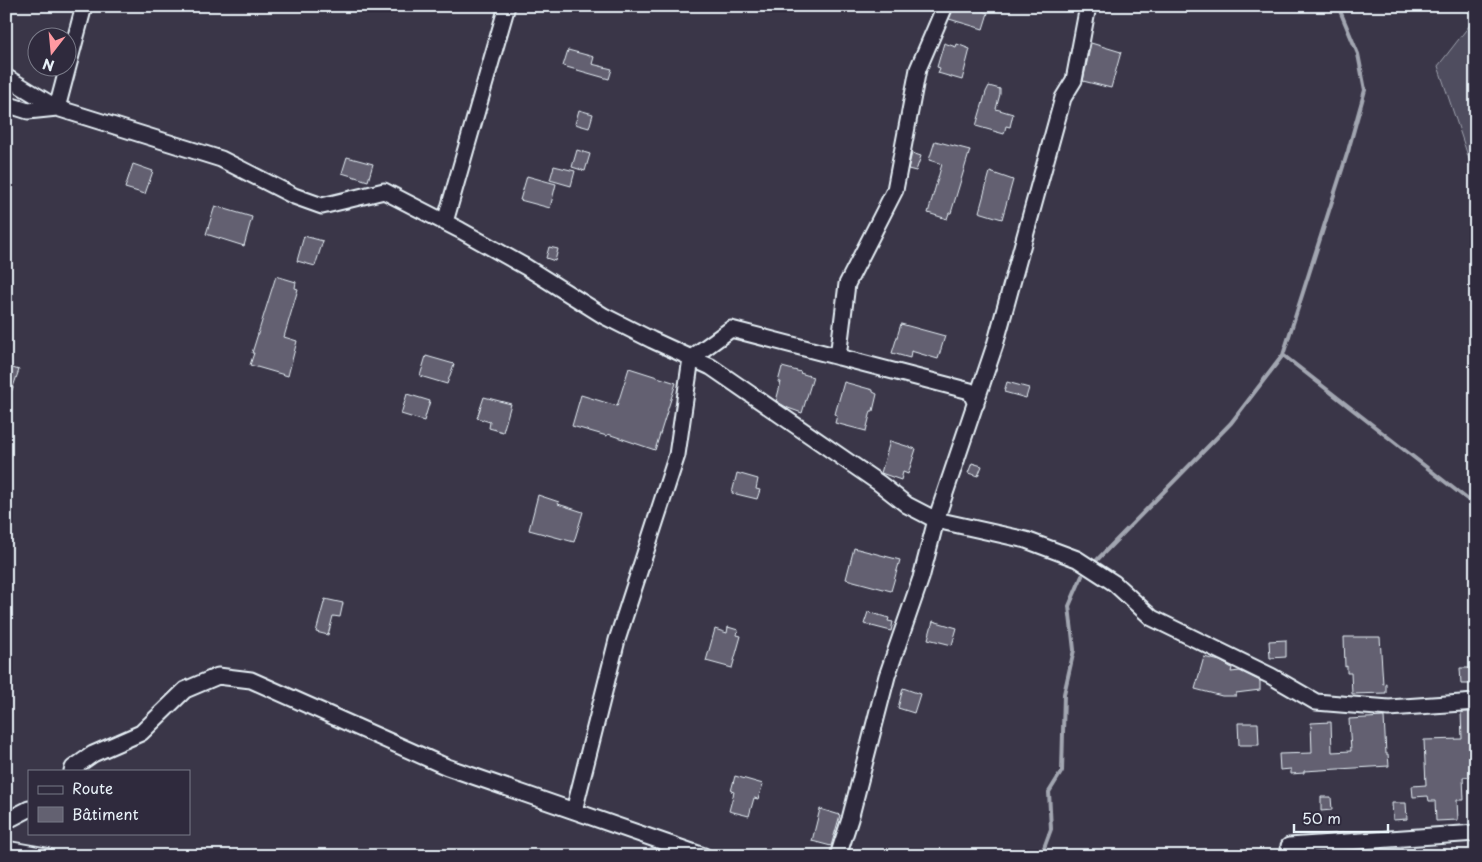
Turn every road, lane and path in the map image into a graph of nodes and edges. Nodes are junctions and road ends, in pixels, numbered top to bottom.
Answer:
1 (84, 6) edge
2 (507, 6) edge
3 (945, 6) edge
4 (1088, 6) edge
5 (6, 77) edge
6 (6, 104) edge
7 (56, 108) junction
8 (445, 222) junction
9 (838, 357) junction
10 (691, 358) junction
11 (976, 404) junction
12 (936, 520) junction
13 (1476, 702) edge
14 (72, 770) edge
15 (28, 810) edge
16 (574, 811) junction
17 (6, 821) edge
18 (1476, 833) edge
19 (1289, 846) dead end
20 (6, 849) edge
21 (46, 856) edge
22 (704, 856) edge
23 (838, 856) edge

1 - 7 street
2 - 8 street
3 - 9 street
4 - 11 street
5 - 7 street
6 - 7 street
7 - 8 street
8 - 10 street
9 - 10 street
9 - 11 street
10 - 12 street
10 - 16 street
11 - 12 street
12 - 13 street
12 - 23 street
14 - 16 street
15 - 17 street
16 - 22 street
18 - 19 street
20 - 21 street

